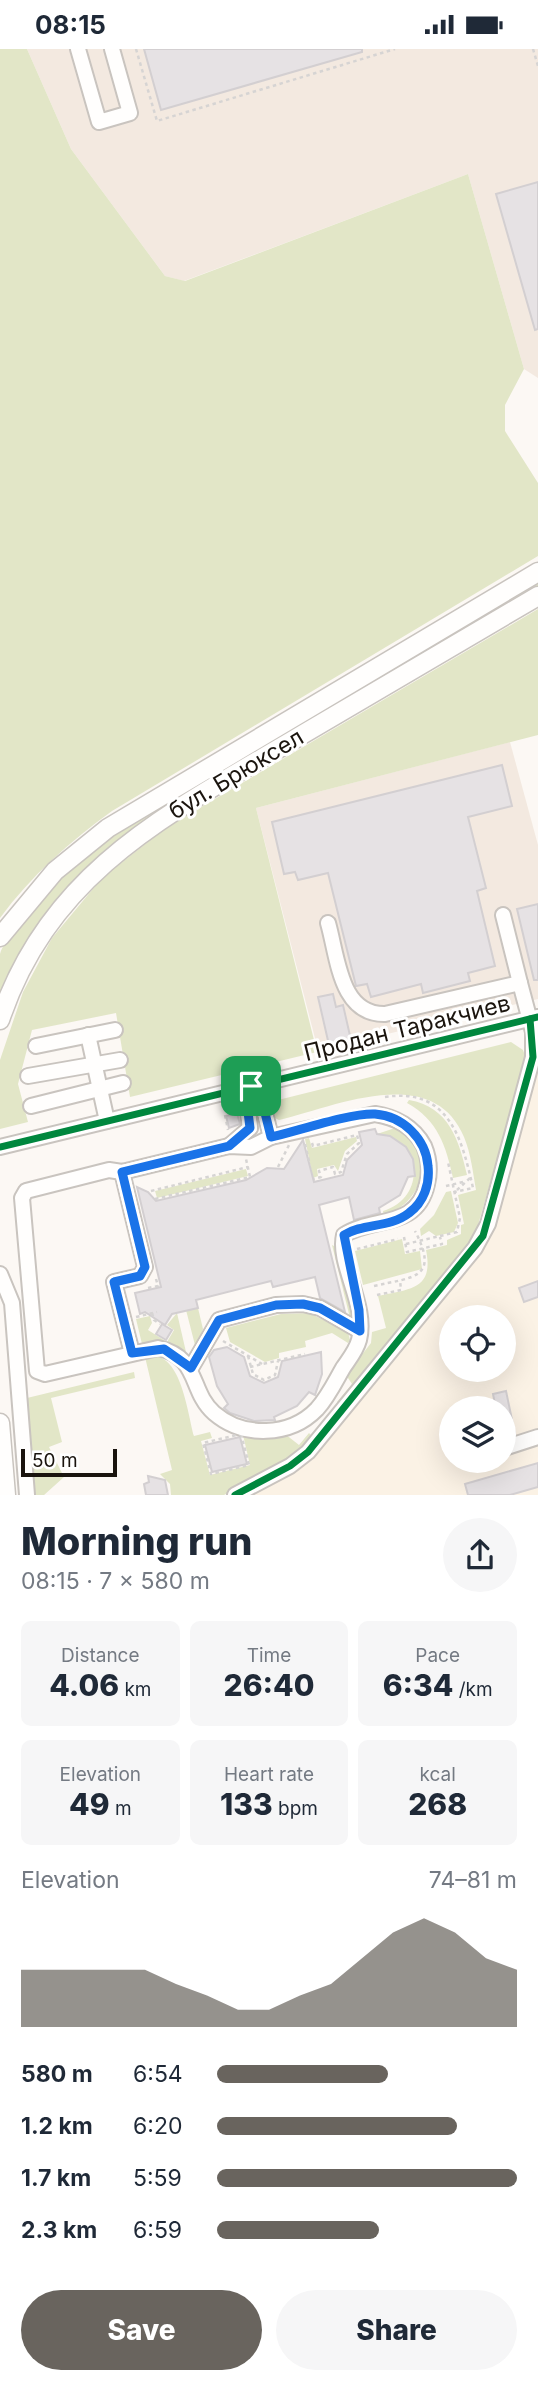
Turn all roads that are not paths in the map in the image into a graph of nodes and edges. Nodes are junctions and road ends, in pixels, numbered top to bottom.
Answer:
1 (78, 49) edge
2 (112, 49) edge
3 (538, 572) edge
4 (538, 596) edge
5 (503, 915) dead end
6 (328, 923) dead end
7 (0, 937) edge
8 (520, 983) junction
9 (534, 1018) edge
10 (0, 1020) edge
11 (115, 1030) dead end
12 (88, 1035) junction
13 (36, 1046) dead end
14 (120, 1060) dead end
15 (94, 1065) junction
16 (28, 1076) dead end
17 (123, 1083) dead end
18 (251, 1086) junction
19 (100, 1089) junction
20 (31, 1106) dead end
21 (107, 1121) junction
22 (271, 1137) junction
23 (229, 1146) junction
24 (0, 1147) edge
25 (122, 1172) junction
26 (0, 1274) edge
27 (360, 1331) junction
28 (132, 1353) junction
29 (191, 1368) junction
30 (320, 1406) junction
31 (335, 1418) junction
32 (0, 1423) edge
33 (538, 1437) edge
34 (516, 1444) edge
35 (6, 1495) edge
36 (27, 1495) edge
37 (235, 1495) edge

1 - 2 street
3 - 7 main road, бул. Брюксел
4 - 10 main road, бул. Брюксел
5 - 8 street
6 - 8 street
8 - 9 street
9 - 18 street, Продан Таракчиев
9 - 31 street
11 - 12 street
12 - 13 street
12 - 15 street
14 - 15 street
15 - 16 street
15 - 19 street
17 - 19 street
18 - 21 street, Продан Таракчиев
18 - 22 street
18 - 23 street
19 - 20 street
19 - 21 street
21 - 24 street, Продан Таракчиев
22 - 23 street
22 - 27 street
23 - 25 street
25 - 28 street
25 - 28 street
26 - 36 street
27 - 29 street
27 - 30 street
28 - 29 street
29 - 30 street
30 - 31 street
31 - 37 street
32 - 35 main road
33 - 34 street

